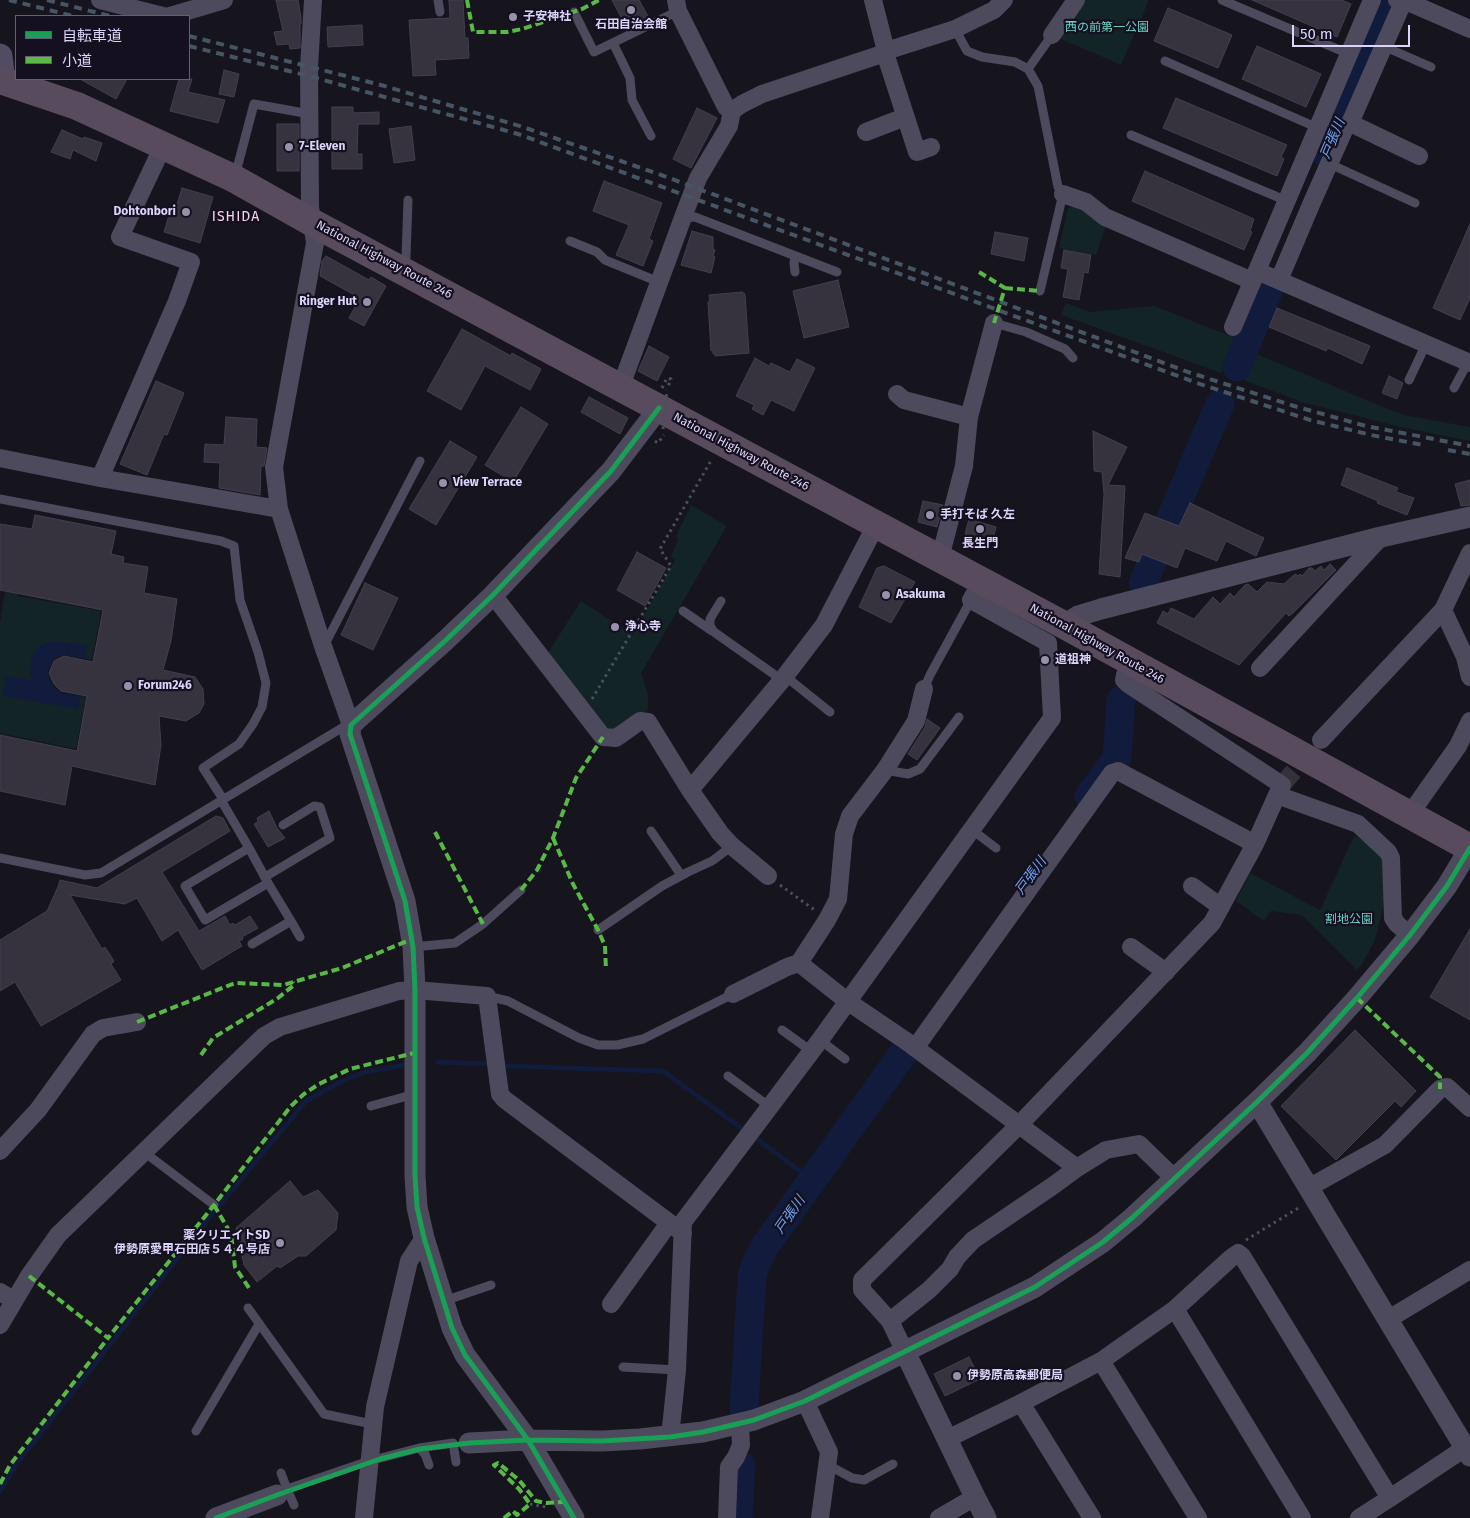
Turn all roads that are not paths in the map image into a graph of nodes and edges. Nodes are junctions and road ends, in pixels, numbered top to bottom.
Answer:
1 (100, 0) edge
2 (313, 0) edge
3 (438, 0) edge
4 (873, 0) edge
5 (1004, 0) edge
6 (1076, 0) edge
7 (1222, 0) edge
8 (1372, 0) edge
9 (218, 1) edge
10 (1401, 1) edge
11 (677, 5) edge
12 (440, 12) dead end
13 (574, 12) dead end
14 (159, 15) edge
15 (173, 15) edge
16 (955, 29) junction
17 (1470, 29) edge
18 (1052, 34) joint
19 (613, 43) junction
20 (1383, 46) junction
21 (885, 52) junction
22 (1349, 54) junction
23 (1165, 62) dead end
24 (1431, 67) dead end
25 (1028, 69) junction
26 (20, 80) edge
27 (732, 111) junction
28 (310, 114) junction
29 (905, 117) junction
30 (1350, 123) junction
31 (872, 126) dead end
32 (1318, 128) junction
33 (1131, 135) dead end
34 (651, 136) dead end
35 (163, 146) junction
36 (918, 152) dead end
37 (1419, 156) dead end
38 (1327, 170) junction
39 (234, 178) junction
40 (1063, 194) junction
41 (408, 200) dead end
42 (1287, 201) junction
43 (1415, 203) dead end
44 (682, 218) junction
45 (313, 223) junction
46 (570, 241) dead end
47 (796, 256) junction
48 (400, 268) junction
49 (795, 272) dead end
50 (837, 272) dead end
51 (1255, 276) junction
52 (1279, 280) junction
53 (659, 282) junction
54 (1040, 291) dead end
55 (994, 323) joint
56 (1233, 326) dead end
57 (1426, 344) junction
58 (1073, 358) dead end
59 (1469, 363) edge
60 (1409, 380) dead end
61 (621, 386) junction
62 (1454, 388) dead end
63 (897, 394) dead end
64 (662, 406) junction
65 (969, 417) junction
66 (0, 458) edge
67 (420, 461) dead end
68 (100, 478) junction
69 (0, 499) edge
70 (279, 509) junction
71 (1470, 517) edge
72 (876, 525) junction
73 (1381, 537) junction
74 (1470, 552) edge
75 (940, 558) junction
76 (976, 590) junction
77 (494, 595) junction
78 (721, 601) dead end
79 (1443, 610) junction
80 (683, 611) dead end
81 (1064, 625) junction
82 (714, 632) junction
83 (323, 646) junction
84 (1132, 663) junction
85 (1260, 668) dead end
86 (1470, 677) edge
87 (784, 678) junction
88 (924, 689) joint
89 (830, 712) dead end
90 (959, 717) dead end
91 (1470, 721) edge
92 (351, 724) junction
93 (1321, 740) tunnel mouth
94 (885, 770) junction
95 (690, 790) junction
96 (1277, 795) junction
97 (222, 800) junction
98 (1410, 814) junction
99 (283, 825) dead end
100 (971, 829) junction
101 (651, 831) dead end
102 (1254, 844) junction
103 (732, 846) junction
104 (249, 848) junction
105 (996, 848) dead end
106 (1470, 848) edge
107 (0, 858) edge
108 (681, 875) junction
109 (768, 876) road end
110 (266, 880) junction
111 (1192, 886) dead end
112 (521, 890) dead end
113 (1221, 907) junction
114 (291, 922) junction
115 (598, 930) dead end
116 (1410, 935) junction
117 (300, 937) dead end
118 (252, 944) dead end
119 (413, 947) junction
120 (1131, 947) dead end
121 (799, 964) junction
122 (1166, 972) junction
123 (415, 990) junction
124 (733, 994) joint
125 (487, 996) junction
126 (847, 1001) junction
127 (137, 1022) dead end
128 (782, 1030) dead end
129 (815, 1045) junction
130 (911, 1045) junction
131 (845, 1059) dead end
132 (728, 1076) dead end
133 (415, 1094) junction
134 (1257, 1102) junction
135 (372, 1106) dead end
136 (770, 1107) junction
137 (1470, 1108) edge
138 (1019, 1125) junction
139 (0, 1151) edge
140 (144, 1152) junction
141 (1077, 1168) junction
142 (1175, 1179) junction
143 (1312, 1193) junction
144 (214, 1205) dead end
145 (676, 1228) junction
146 (424, 1238) junction
147 (1470, 1270) edge
148 (491, 1285) dead end
149 (7, 1296) edge
150 (442, 1301) junction
151 (611, 1304) dead end
152 (248, 1308) dead end
153 (1175, 1308) junction
154 (1388, 1320) junction
155 (890, 1321) junction
156 (259, 1324) junction
157 (0, 1325) edge
158 (905, 1352) junction
159 (1101, 1362) junction
160 (623, 1368) dead end
161 (677, 1370) junction
162 (805, 1401) junction
163 (1021, 1403) junction
164 (372, 1424) junction
165 (740, 1424) junction
166 (196, 1431) dead end
167 (670, 1437) junction
168 (946, 1439) junction
169 (528, 1440) junction
170 (469, 1443) dead end
171 (419, 1448) junction
172 (1467, 1452) edge
173 (369, 1461) junction
174 (456, 1462) dead end
175 (893, 1464) dead end
176 (429, 1465) dead end
177 (828, 1465) junction
178 (281, 1473) dead end
179 (286, 1496) junction
180 (975, 1497) junction
181 (1390, 1498) junction
182 (220, 1517) edge
183 (825, 1517) edge
184 (364, 1518) edge
185 (574, 1518) edge
186 (727, 1518) edge
187 (939, 1518) edge
188 (986, 1518) edge
189 (1092, 1518) edge
190 (1198, 1518) edge
191 (1302, 1518) edge
192 (1359, 1518) edge

1 - 14 street
2 - 28 street
3 - 12 lane
4 - 21 street
5 - 16 street
6 - 18 street
7 - 22 lane
8 - 22 street
9 - 15 street
10 - 17 street
10 - 20 street
11 - 19 lane
11 - 27 street
13 - 19 lane
16 - 21 street
16 - 25 lane
18 - 25 lane
19 - 34 lane
20 - 24 lane
20 - 30 street
21 - 27 street
21 - 29 street
22 - 32 street
23 - 32 lane
25 - 40 lane
26 - 35 highway, National Highway Route 246
27 - 44 street
28 - 39 lane
28 - 45 street
29 - 31 street
29 - 36 street
30 - 37 street
30 - 38 street
32 - 42 street
33 - 42 lane
35 - 39 highway, National Highway Route 246
35 - 68 street
38 - 43 lane
38 - 52 street
39 - 45 highway, National Highway Route 246
40 - 51 street
40 - 54 lane
41 - 48 lane
42 - 51 street
44 - 47 lane
44 - 53 street
45 - 48 highway, National Highway Route 246
45 - 70 street
46 - 53 lane
47 - 49 lane
47 - 50 lane
48 - 61 highway, National Highway Route 246
51 - 52 street
51 - 56 street
52 - 57 street
53 - 61 street
55 - 58 lane
55 - 65 street
57 - 59 street
57 - 60 lane
59 - 62 lane
61 - 64 highway, National Highway Route 246
63 - 65 street
64 - 72 highway, National Highway Route 246
64 - 77 street
65 - 75 street
66 - 68 street
67 - 83 lane
68 - 70 street
69 - 97 lane
70 - 83 street
71 - 73 street
72 - 75 highway, National Highway Route 246
72 - 87 street
73 - 81 street
73 - 85 street
74 - 79 street
75 - 76 highway, National Highway Route 246
76 - 81 highway, National Highway Route 246
76 - 88 lane
76 - 100 street
77 - 92 street
77 - 95 street
78 - 82 lane
79 - 86 street
79 - 93 street
80 - 82 lane
81 - 84 highway, National Highway Route 246
82 - 87 lane
83 - 92 street
84 - 96 street
84 - 98 highway, National Highway Route 246
87 - 89 lane
87 - 95 street
88 - 94 street
90 - 94 lane
91 - 98 street
92 - 97 lane
92 - 119 street
94 - 121 street
95 - 103 street
96 - 102 street
96 - 116 street
97 - 104 lane
97 - 107 lane
98 - 106 highway, National Highway Route 246
99 - 110 lane
100 - 105 lane
100 - 126 street
101 - 108 lane
102 - 113 street
102 - 130 street
103 - 108 lane
103 - 109 street
104 - 110 lane
104 - 110 lane
106 - 116 street
108 - 115 lane
110 - 114 lane
111 - 113 street
112 - 119 lane
113 - 122 street
114 - 117 lane
114 - 118 lane
116 - 134 street
119 - 123 street
120 - 122 street
121 - 124 street
121 - 126 street
122 - 138 street
123 - 125 street
123 - 133 street
123 - 140 street
124 - 125 lane
125 - 145 street
126 - 129 street
126 - 130 street
127 - 139 street
128 - 129 lane
129 - 131 lane
129 - 136 street
130 - 138 street
132 - 136 lane
133 - 135 lane
133 - 146 street
134 - 142 street
134 - 143 street
136 - 145 street
137 - 143 street
138 - 141 street
138 - 155 street
140 - 144 lane
140 - 149 street
141 - 142 street
141 - 155 street
142 - 158 street
143 - 154 street
145 - 151 street
145 - 161 street
146 - 150 street
146 - 164 street
147 - 154 street
148 - 150 lane
149 - 157 street
150 - 169 street
152 - 156 lane
153 - 159 street
153 - 181 street
153 - 191 street
154 - 172 street
155 - 158 street
156 - 164 lane
156 - 166 lane
158 - 162 street
158 - 168 street
159 - 163 street
159 - 190 street
160 - 161 lane
161 - 167 street
162 - 165 street
162 - 177 street
163 - 168 street
163 - 189 street
164 - 173 street
165 - 167 street
165 - 186 street
167 - 169 street
168 - 180 street
169 - 170 street
169 - 185 street
171 - 173 lane
171 - 174 lane
171 - 176 lane
172 - 181 street
173 - 179 lane
173 - 184 street
175 - 177 lane
177 - 183 street
178 - 179 lane
179 - 182 street
180 - 187 street
180 - 188 street
181 - 192 street

